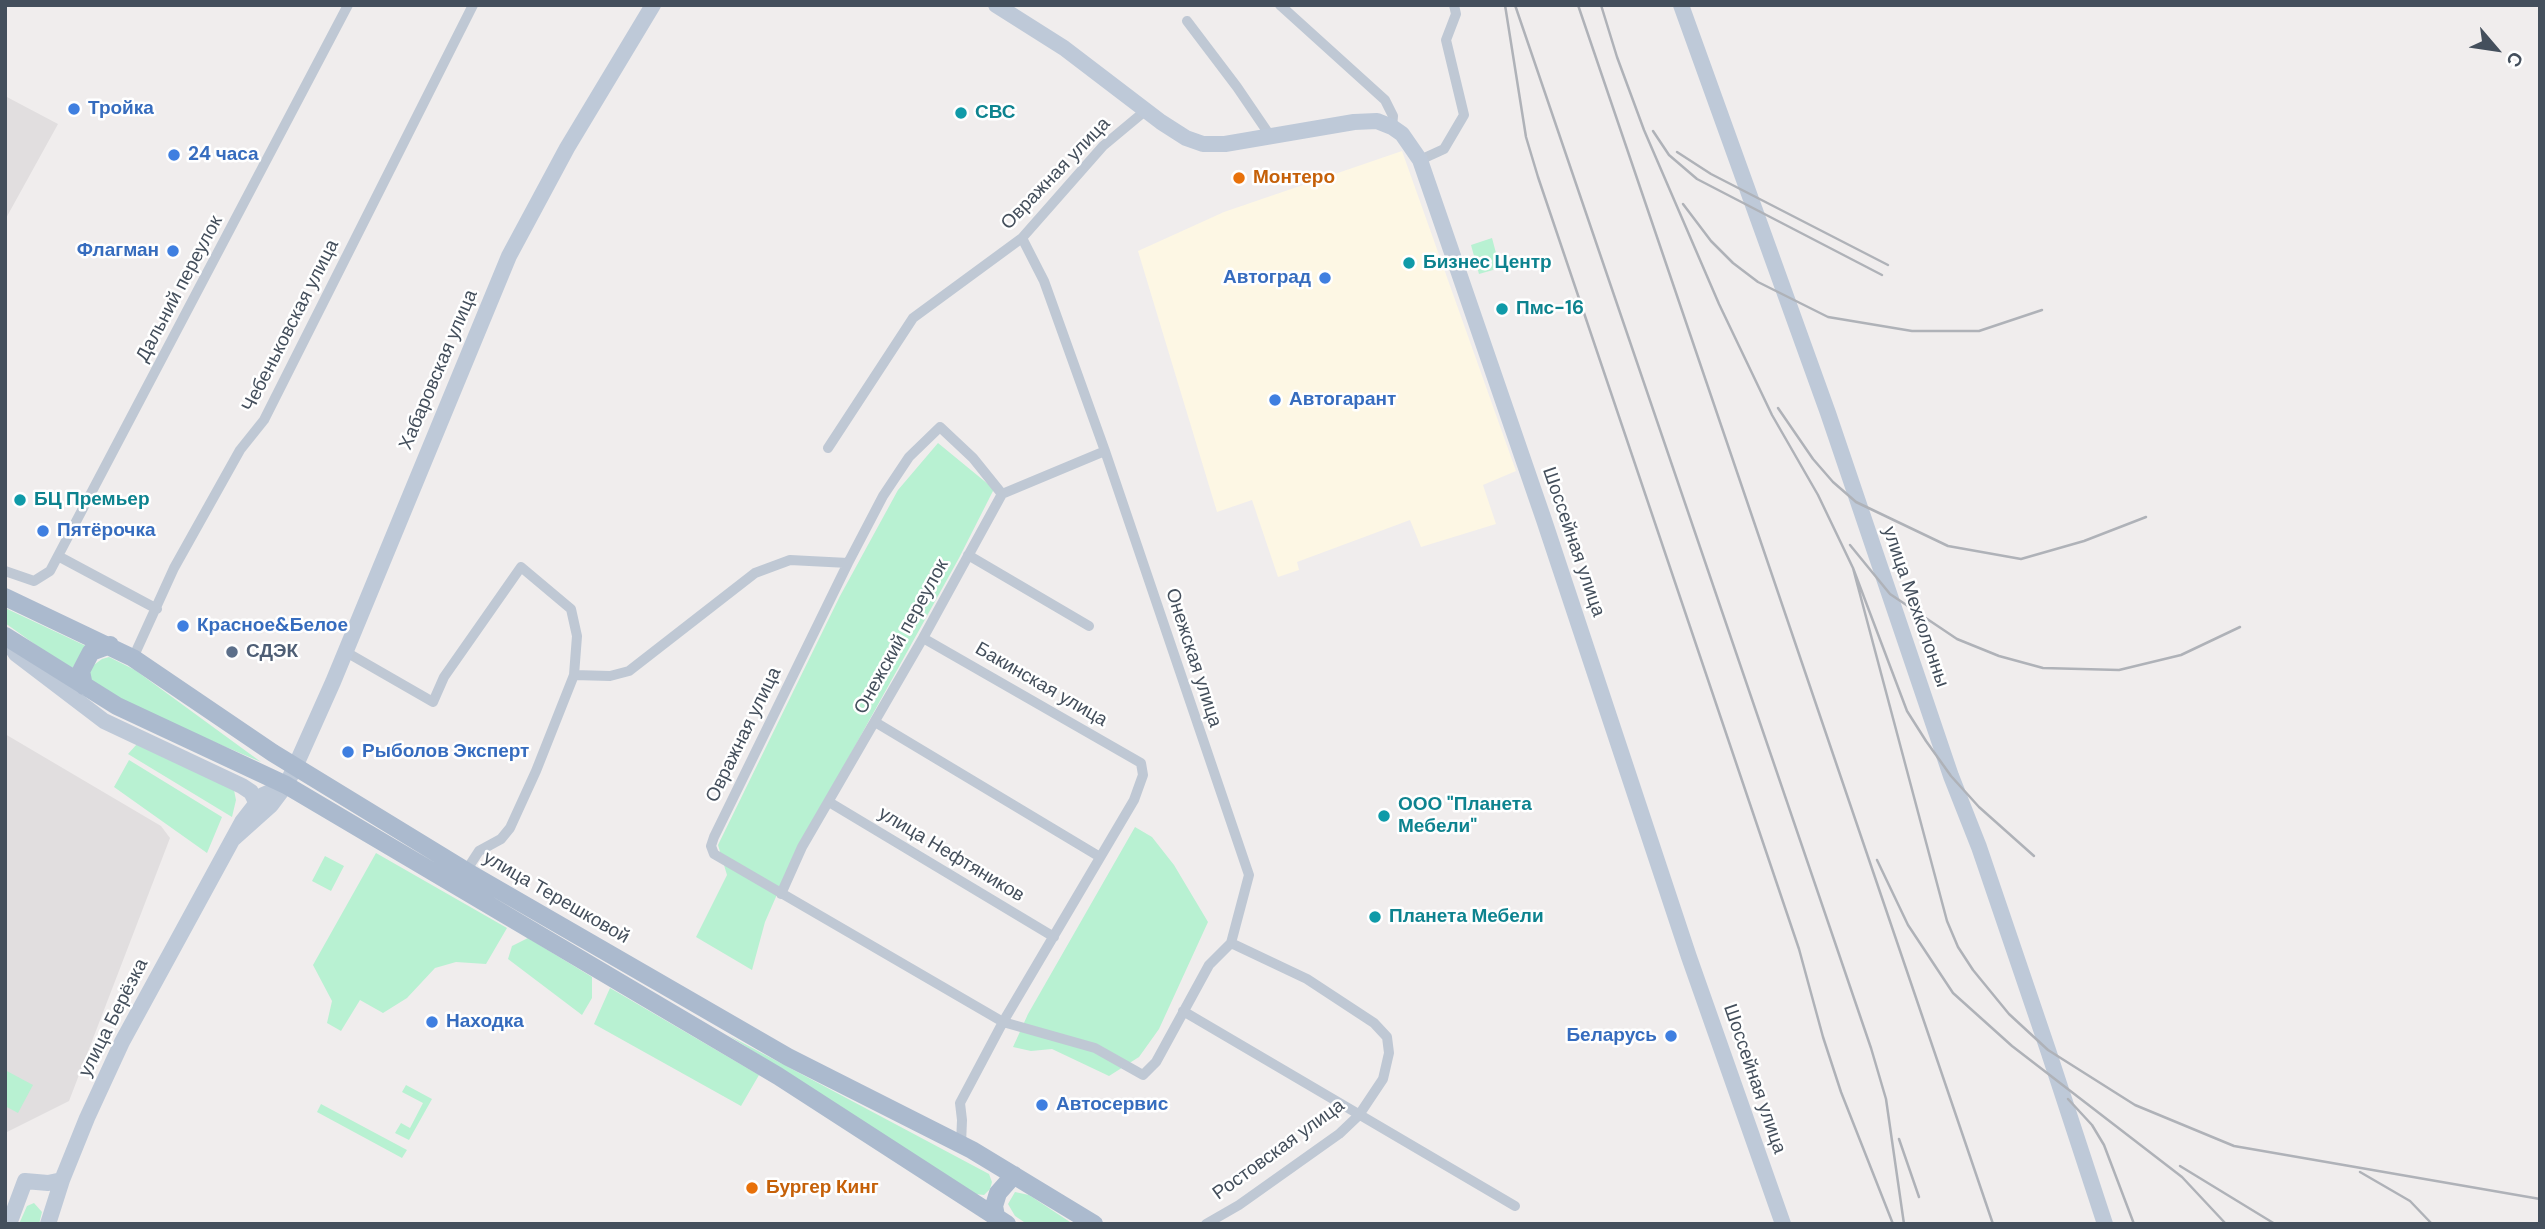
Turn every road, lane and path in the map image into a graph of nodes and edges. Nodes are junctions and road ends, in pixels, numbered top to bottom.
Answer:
1 (348, 5) edge
2 (473, 5) edge
3 (653, 5) edge
4 (996, 5) edge
5 (1280, 5) edge
6 (1454, 5) edge
7 (1681, 5) edge
8 (1187, 21) dead end
9 (1145, 111) junction
10 (1392, 127) junction
11 (1271, 136) junction
12 (1420, 160) junction
13 (1022, 238) junction
14 (828, 448) dead end
15 (1105, 451) junction
16 (1002, 494) junction
17 (968, 555) junction
18 (58, 556) junction
19 (848, 562) junction
20 (5, 571) edge
21 (5, 597) edge
22 (157, 609) junction
23 (1089, 626) dead end
24 (5, 636) edge
25 (923, 638) junction
26 (110, 645) junction
27 (345, 652) junction
28 (133, 658) junction
29 (574, 675) junction
30 (84, 686) junction
31 (875, 722) junction
32 (295, 767) junction
33 (286, 785) junction
34 (256, 802) junction
35 (829, 802) junction
36 (233, 839) junction
37 (1100, 857) junction
38 (466, 870) junction
39 (781, 894) junction
40 (1054, 937) junction
41 (1231, 943) junction
42 (1183, 1011) junction
43 (1003, 1022) junction
44 (1359, 1115) junction
45 (961, 1144) junction
46 (1014, 1175) junction
47 (62, 1180) junction
48 (1515, 1206) dead end
49 (1001, 1220) edge
50 (9, 1224) edge
51 (48, 1224) edge
52 (1094, 1224) edge
53 (1206, 1224) edge
54 (1783, 1224) edge
55 (2105, 1224) edge

1 - 18 street, Дальний переулок
2 - 22 street, Чебеньковская улица
3 - 27 street, Хабаровская улица
4 - 9 street
5 - 10 street
6 - 12 street
7 - 55 street, улица Мехколонны
8 - 11 street
9 - 11 street
9 - 13 street, Овражная улица
10 - 11 street
10 - 12 street, Шоссейная улица
12 - 54 street, Шоссейная улица
13 - 14 street, Овражная улица
13 - 15 street, Онежская улица
15 - 16 street
15 - 41 street, Онежская улица
16 - 17 street, Онежский переулок
16 - 19 street, Овражная улица
17 - 23 street
17 - 25 street, Онежский переулок
18 - 20 street, Дальний переулок
18 - 22 street
19 - 29 street
19 - 39 street, Овражная улица
21 - 26 main road, улица Терешковой
22 - 28 street, Чебеньковская улица
24 - 30 main road, улица Терешковой
24 - 34 street
25 - 31 street, Онежский переулок
25 - 37 street, Бакинская улица
26 - 28 main road, улица Терешковой
26 - 30 main road
27 - 29 street
27 - 32 street, Хабаровская улица
28 - 32 main road, улица Терешковой
29 - 38 street
30 - 33 main road, улица Терешковой
31 - 35 street, Онежский переулок
31 - 37 street
32 - 33 street, улица Берёзка
32 - 38 main road, улица Терешковой
33 - 34 street, улица Берёзка
33 - 36 street, улица Берёзка
33 - 49 main road, улица Терешковой
34 - 36 street, улица Берёзка
35 - 39 street, Онежский переулок
35 - 40 street, улица Нефтяников
36 - 47 street, улица Берёзка
37 - 40 street
38 - 45 main road, улица Терешковой
39 - 43 street
40 - 43 street
41 - 42 street, Онежская улица
41 - 44 street, Ростовская улица
42 - 43 street, Онежская улица
42 - 44 street
43 - 45 street
44 - 48 street
44 - 53 street, Ростовская улица
45 - 46 main road, улица Терешковой
46 - 49 main road
46 - 52 main road, улица Терешковой
47 - 50 street
47 - 51 street, улица Берёзка

